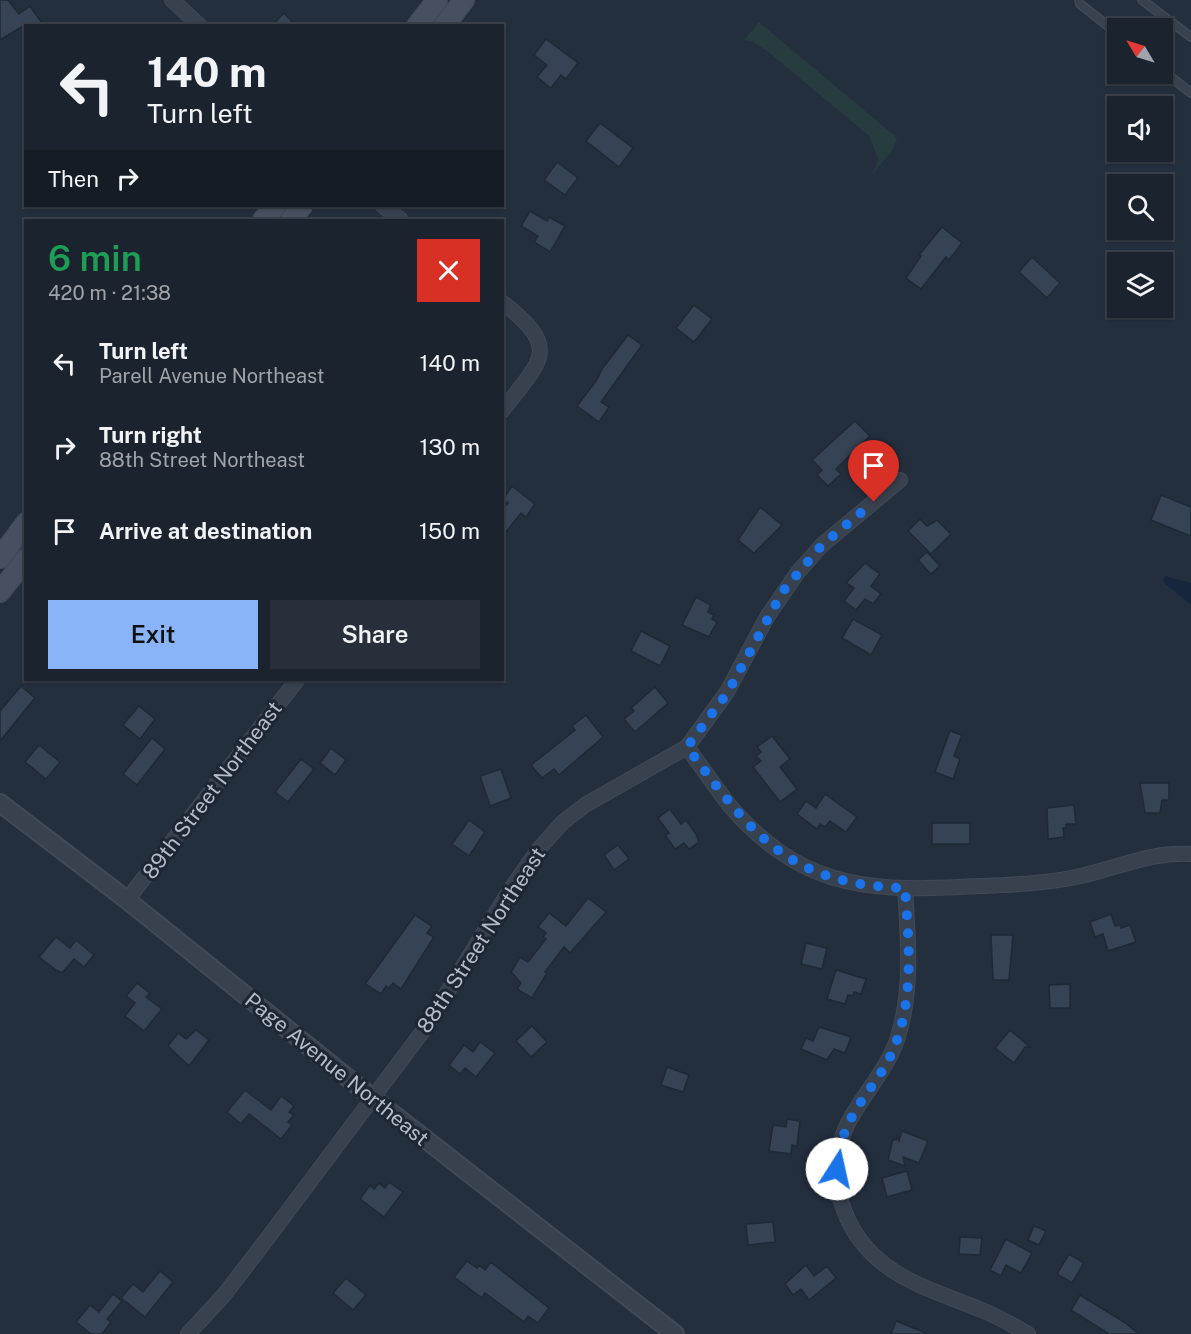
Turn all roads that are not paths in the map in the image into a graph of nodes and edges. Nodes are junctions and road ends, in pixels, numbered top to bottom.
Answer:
1 (172, 0) edge
2 (437, 0) edge
3 (464, 0) edge
4 (1079, 0) edge
5 (1142, 0) edge
6 (198, 24) edge
7 (419, 24) edge
8 (446, 24) edge
9 (1107, 25) edge
10 (1191, 37) edge
11 (1173, 79) edge
12 (1191, 93) edge
13 (273, 207) edge
14 (301, 207) edge
15 (384, 207) edge
16 (264, 219) edge
17 (292, 219) edge
18 (400, 219) edge
19 (504, 304) edge
20 (504, 409) edge
21 (900, 480) dead end
22 (24, 527) edge
23 (0, 558) edge
24 (24, 562) edge
25 (0, 592) edge
26 (296, 681) edge
27 (687, 747) junction
28 (0, 803) edge
29 (1191, 854) edge
30 (905, 888) junction
31 (127, 900) junction
32 (374, 1099) junction
33 (188, 1334) edge
34 (675, 1334) edge
35 (1028, 1334) edge

1 - 6 street
2 - 7 main road
3 - 8 main road
4 - 9 lane
5 - 10 lane
11 - 12 lane
13 - 16 main road
14 - 17 main road
15 - 18 street
19 - 20 street
21 - 27 street, 88th Street Northeast
22 - 23 main road
24 - 25 main road
26 - 31 street, 89th Street Northeast
27 - 30 street
27 - 32 street, 88th Street Northeast
28 - 31 street, Page Avenue Northeast
29 - 30 street
30 - 35 street
31 - 32 street, Page Avenue Northeast
32 - 33 street, 88th Street Northeast
32 - 34 street, Page Avenue Northeast

